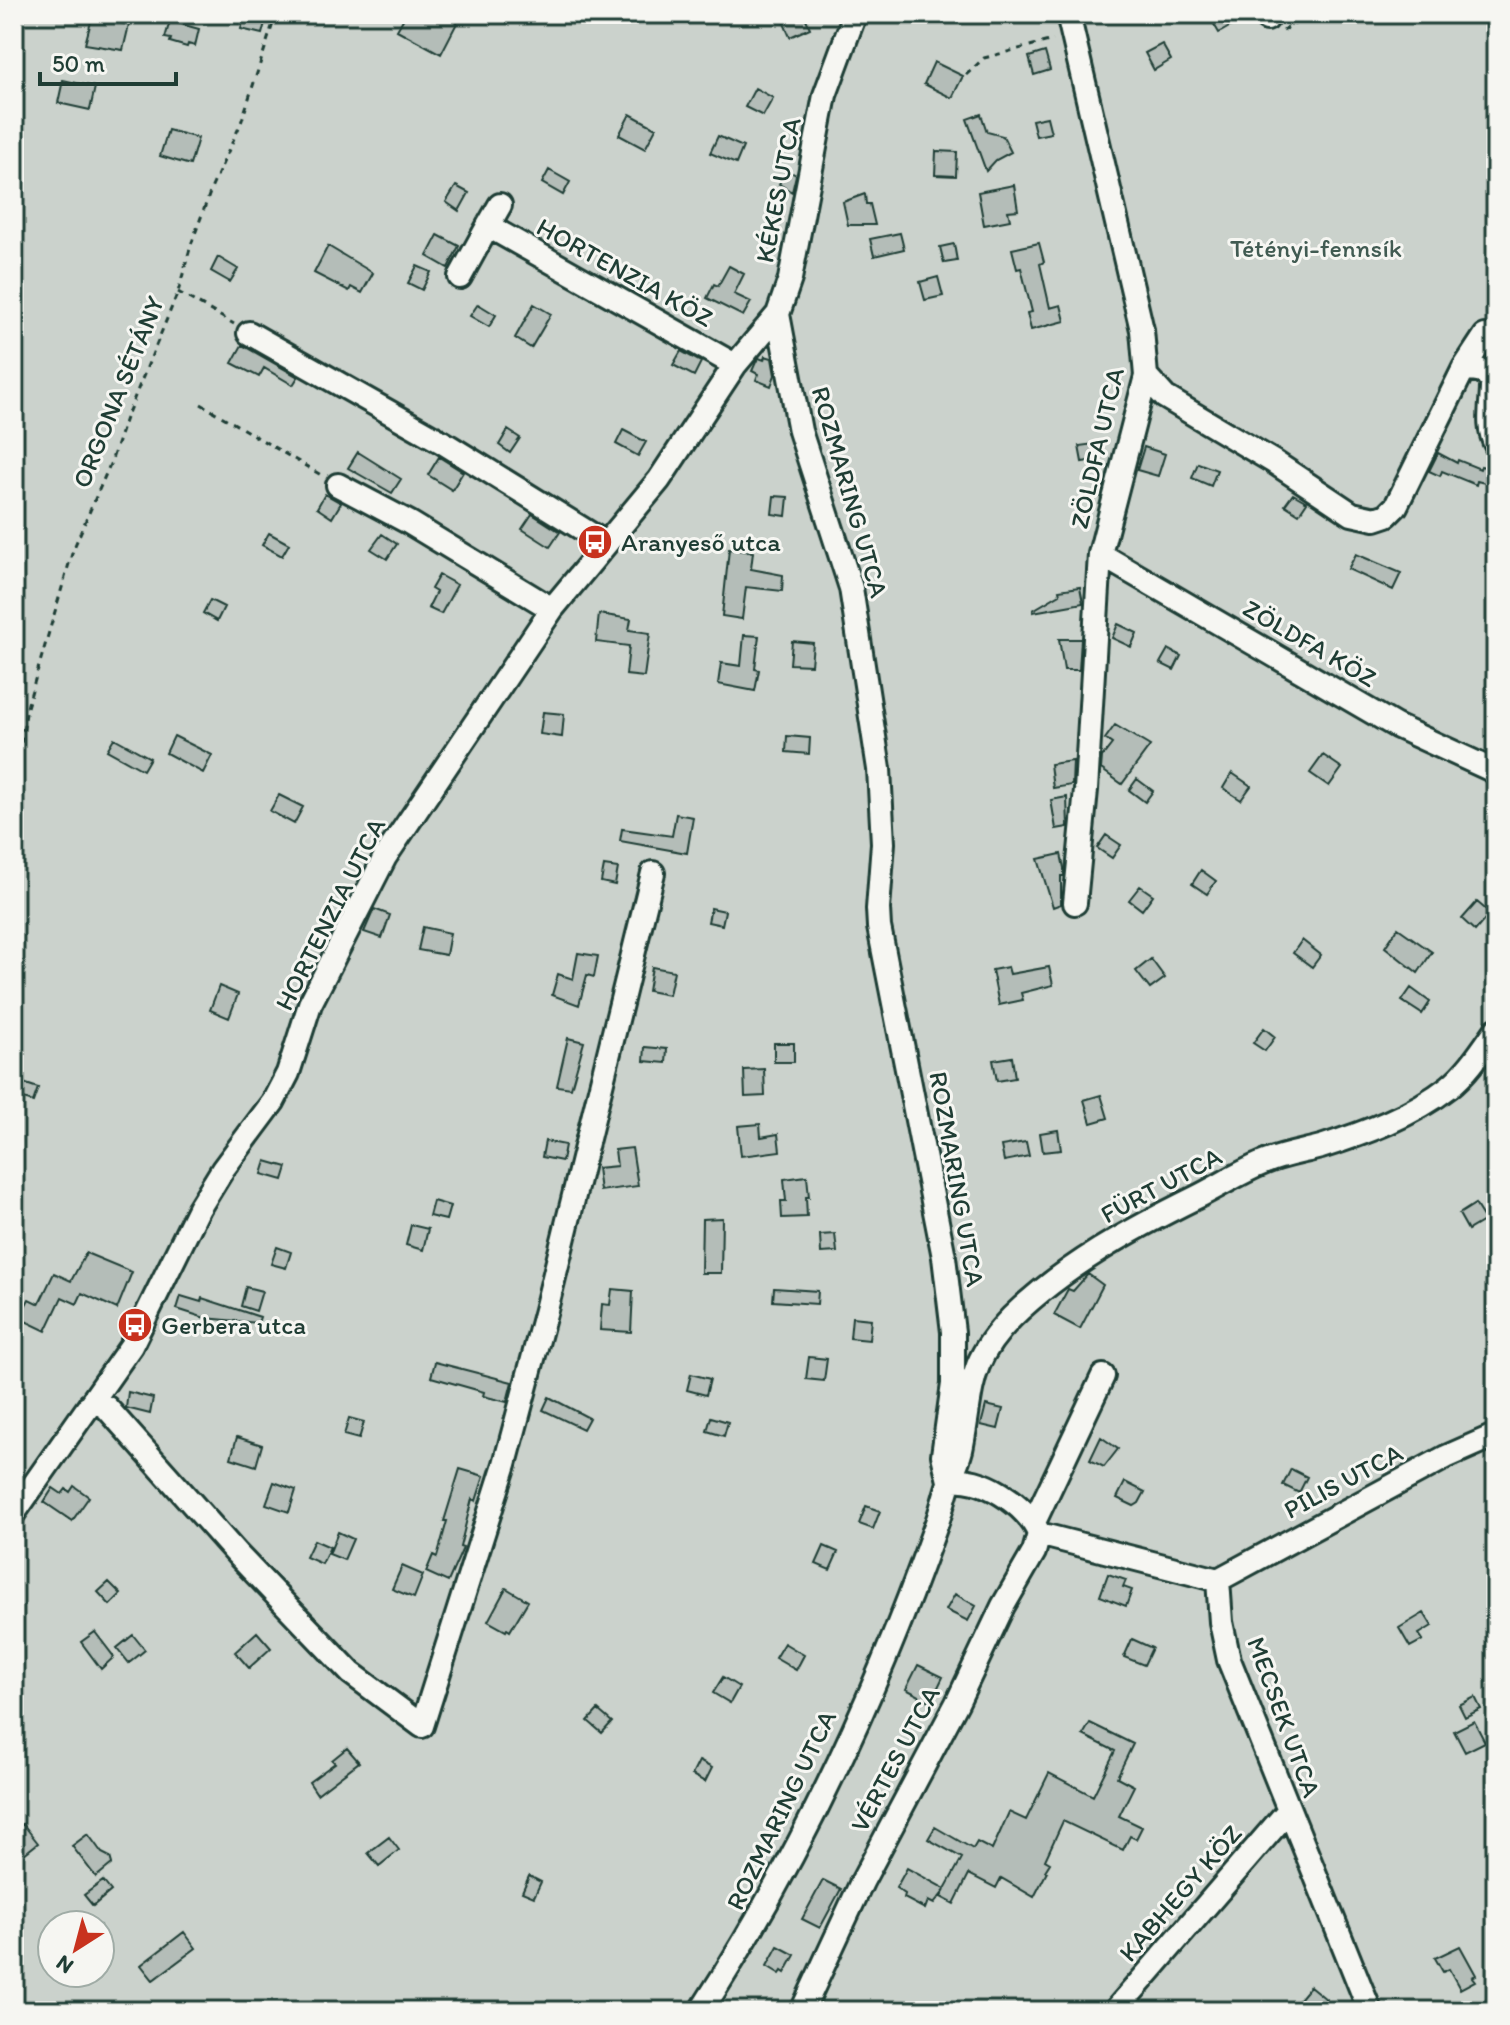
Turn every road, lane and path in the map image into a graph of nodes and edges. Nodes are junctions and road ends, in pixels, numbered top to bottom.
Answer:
1 (276, 14) edge
2 (855, 14) edge
3 (1311, 14) edge
4 (1266, 17) edge
5 (1070, 24) edge
6 (966, 75) dead end
7 (500, 205) dead end
8 (488, 226) junction
9 (460, 277) dead end
10 (178, 292) junction
11 (778, 314) junction
12 (249, 333) joint
13 (1485, 336) dead end
14 (735, 365) junction
15 (1464, 368) junction
16 (1146, 376) junction
17 (201, 404) dead end
18 (1496, 445) edge
19 (338, 485) joint
20 (605, 543) junction
21 (1100, 554) junction
22 (552, 609) junction
23 (1496, 772) edge
24 (14, 790) edge
25 (653, 873) dead end
26 (1075, 903) dead end
27 (1496, 1030) edge
28 (1103, 1376) dead end
29 (95, 1400) junction
30 (1496, 1435) edge
31 (949, 1481) junction
32 (14, 1513) edge
33 (1037, 1528) junction
34 (1218, 1580) junction
35 (1288, 1811) junction
36 (701, 2011) edge
37 (802, 2011) edge
38 (1115, 2011) edge
39 (1370, 2011) edge

1 - 10 path, ORGONA SÉTÁNY
2 - 11 street, KÉKES UTCA
3 - 4 path
5 - 6 path
5 - 16 street, ZÖLDFA UTCA
7 - 8 street
8 - 9 street
8 - 14 street, HORTENZIA KÖZ
10 - 12 path
10 - 24 path, ORGONA SÉTÁNY
11 - 14 street, KÉKES UTCA
11 - 31 street, ROZMARING UTCA
12 - 20 street
13 - 15 street
14 - 20 street, HORTENZIA UTCA
15 - 16 street
15 - 18 street
16 - 21 street, ZÖLDFA UTCA
17 - 19 path
19 - 22 street
20 - 22 street, HORTENZIA UTCA
21 - 23 street, ZÖLDFA KÖZ
21 - 26 street, ZÖLDFA UTCA
22 - 29 street, HORTENZIA UTCA
25 - 29 street
27 - 31 street, FÜRT UTCA
28 - 33 street, VÉRTES UTCA
29 - 32 street, HORTENZIA UTCA
30 - 34 street, PILIS UTCA
31 - 33 street
31 - 36 street, ROZMARING UTCA
33 - 34 street
33 - 37 street, VÉRTES UTCA
34 - 35 street, MECSEK UTCA
35 - 38 street, KABHEGY KÖZ
35 - 39 street, MECSEK UTCA

